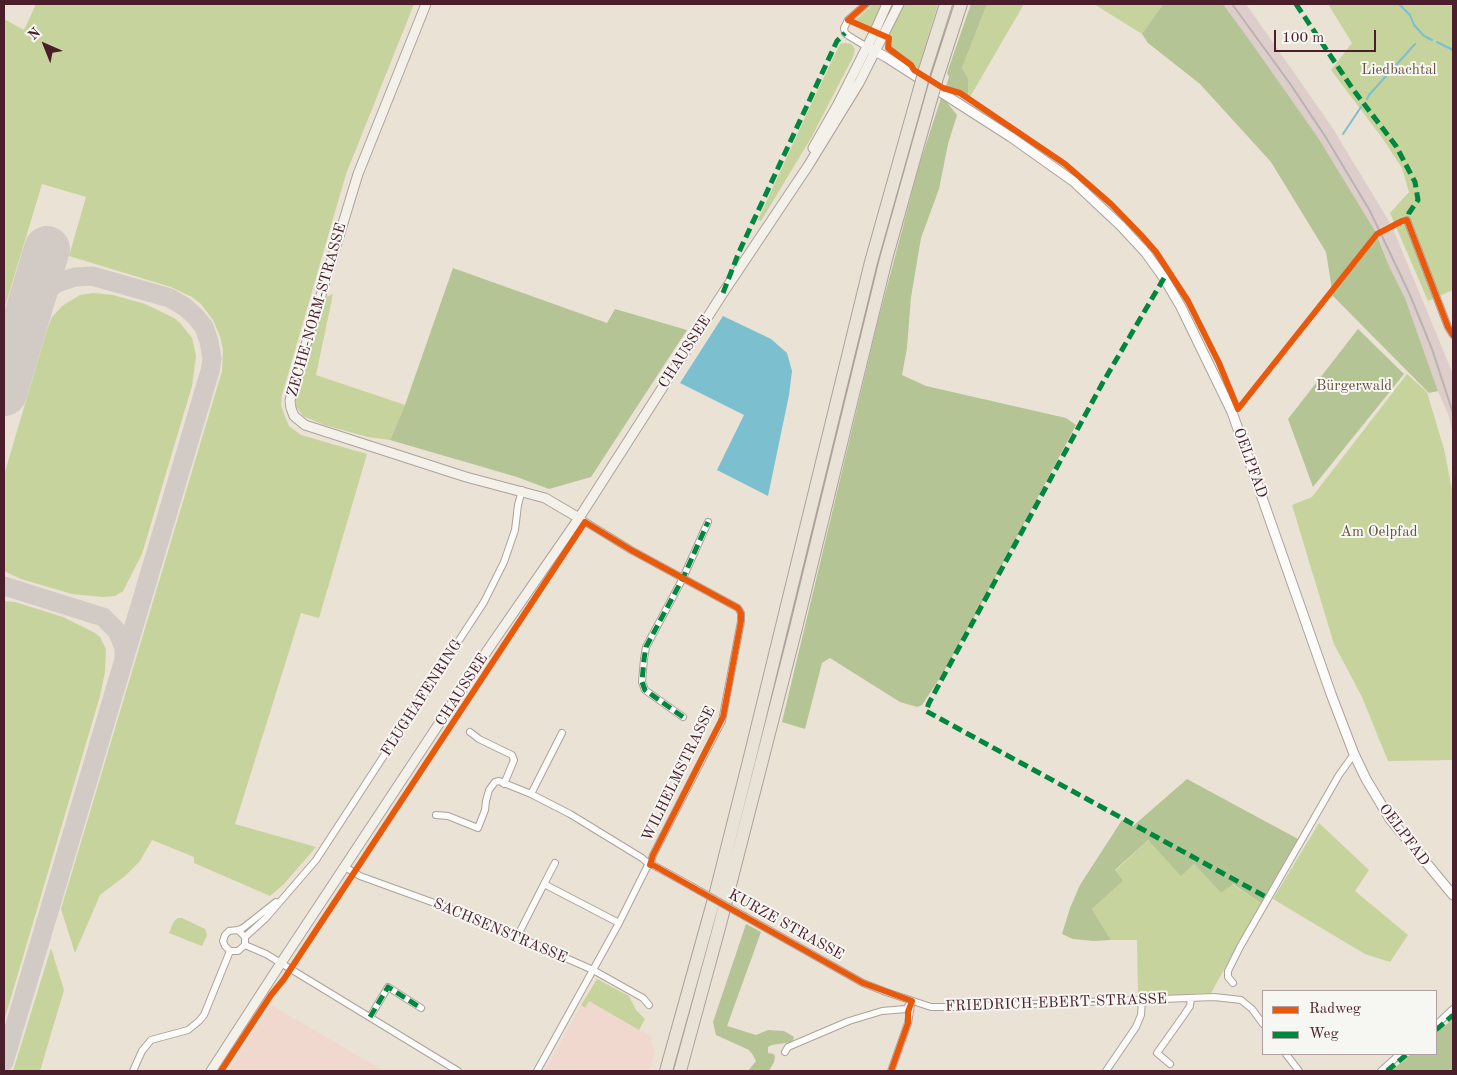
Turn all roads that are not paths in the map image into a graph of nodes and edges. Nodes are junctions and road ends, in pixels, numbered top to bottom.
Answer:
1 (426, 4) edge
2 (866, 4) edge
3 (887, 4) edge
4 (899, 4) edge
5 (946, 4) edge
6 (961, 4) edge
7 (867, 47) junction
8 (876, 52) junction
9 (1407, 220) dead end
10 (763, 233) junction
11 (1453, 334) edge
12 (522, 490) junction
13 (579, 518) junction
14 (708, 522) dead end
15 (683, 578) junction
16 (683, 716) dead end
17 (470, 732) dead end
18 (562, 733) dead end
19 (1354, 754) junction
20 (504, 784) junction
21 (531, 794) junction
22 (436, 815) dead end
23 (555, 863) dead end
24 (650, 865) junction
25 (344, 867) junction
26 (544, 884) junction
27 (290, 890) junction
28 (1453, 895) edge
29 (618, 923) junction
30 (238, 930) junction
31 (245, 937) junction
32 (517, 937) junction
33 (245, 945) junction
34 (230, 951) junction
35 (281, 963) junction
36 (592, 970) junction
37 (1233, 983) dead end
38 (1191, 998) junction
39 (1142, 1000) junction
40 (912, 1001) junction
41 (650, 1005) dead end
42 (421, 1008) dead end
43 (1453, 1010) edge
44 (370, 1017) junction
45 (1262, 1023) edge
46 (1437, 1024) edge
47 (785, 1052) dead end
48 (1287, 1055) edge
49 (1399, 1055) edge
50 (1170, 1064) dead end
51 (133, 1071) edge
52 (211, 1071) edge
53 (458, 1071) edge
54 (537, 1071) edge
55 (666, 1071) edge
56 (680, 1071) edge
57 (890, 1071) edge
58 (1106, 1071) edge
59 (1299, 1071) edge
60 (1381, 1071) edge

1 - 12 main road, ZECHE-NORM-STRASSE
2 - 7 street
3 - 7 main road, CHAUSSEE
4 - 8 main road, CHAUSSEE
5 - 55 highway, bridge
6 - 56 highway, bridge
7 - 8 street, OELPFAD
7 - 10 main road, CHAUSSEE
8 - 10 main road, CHAUSSEE
8 - 19 street, OELPFAD
9 - 11 street
10 - 13 main road, CHAUSSEE
12 - 13 main road, ZECHE-NORM-STRASSE
12 - 27 street, FLUGHAFENRING
13 - 15 street, WILHELMSTRASSE
13 - 25 main road, CHAUSSEE
14 - 15 street
15 - 16 street
15 - 24 street, WILHELMSTRASSE
17 - 20 street
18 - 21 street
19 - 28 street, OELPFAD
19 - 37 street
20 - 21 street, KURZE STRASSE
20 - 22 street
21 - 24 street, KURZE STRASSE
23 - 26 street
24 - 29 street, WILHELMSTRASSE
24 - 40 street, KURZE STRASSE, bridge
25 - 32 street, SACHSENSTRASSE
25 - 35 main road, CHAUSSEE
26 - 29 street
26 - 32 street
27 - 30 street, FLUGHAFENRING
27 - 31 street, FLUGHAFENRING
29 - 36 street, WILHELMSTRASSE
30 - 31 street
30 - 34 street, FLUGHAFENRING
31 - 33 street
32 - 36 street, SACHSENSTRASSE
33 - 34 street
33 - 35 street
34 - 51 street, FLUGHAFENRING
35 - 44 street
35 - 52 main road, CHAUSSEE
36 - 41 street, SACHSENSTRASSE
36 - 54 street, WILHELMSTRASSE
38 - 39 street, FRIEDRICH-EBERT-STRASSE
38 - 45 street, FRIEDRICH-EBERT-STRASSE
38 - 50 street, FRIEDRICH-EBERT-STRASSE
39 - 40 street, FRIEDRICH-EBERT-STRASSE
39 - 58 street
40 - 47 street
40 - 57 street
42 - 44 street
43 - 46 street
44 - 53 street
48 - 59 street
49 - 60 street

